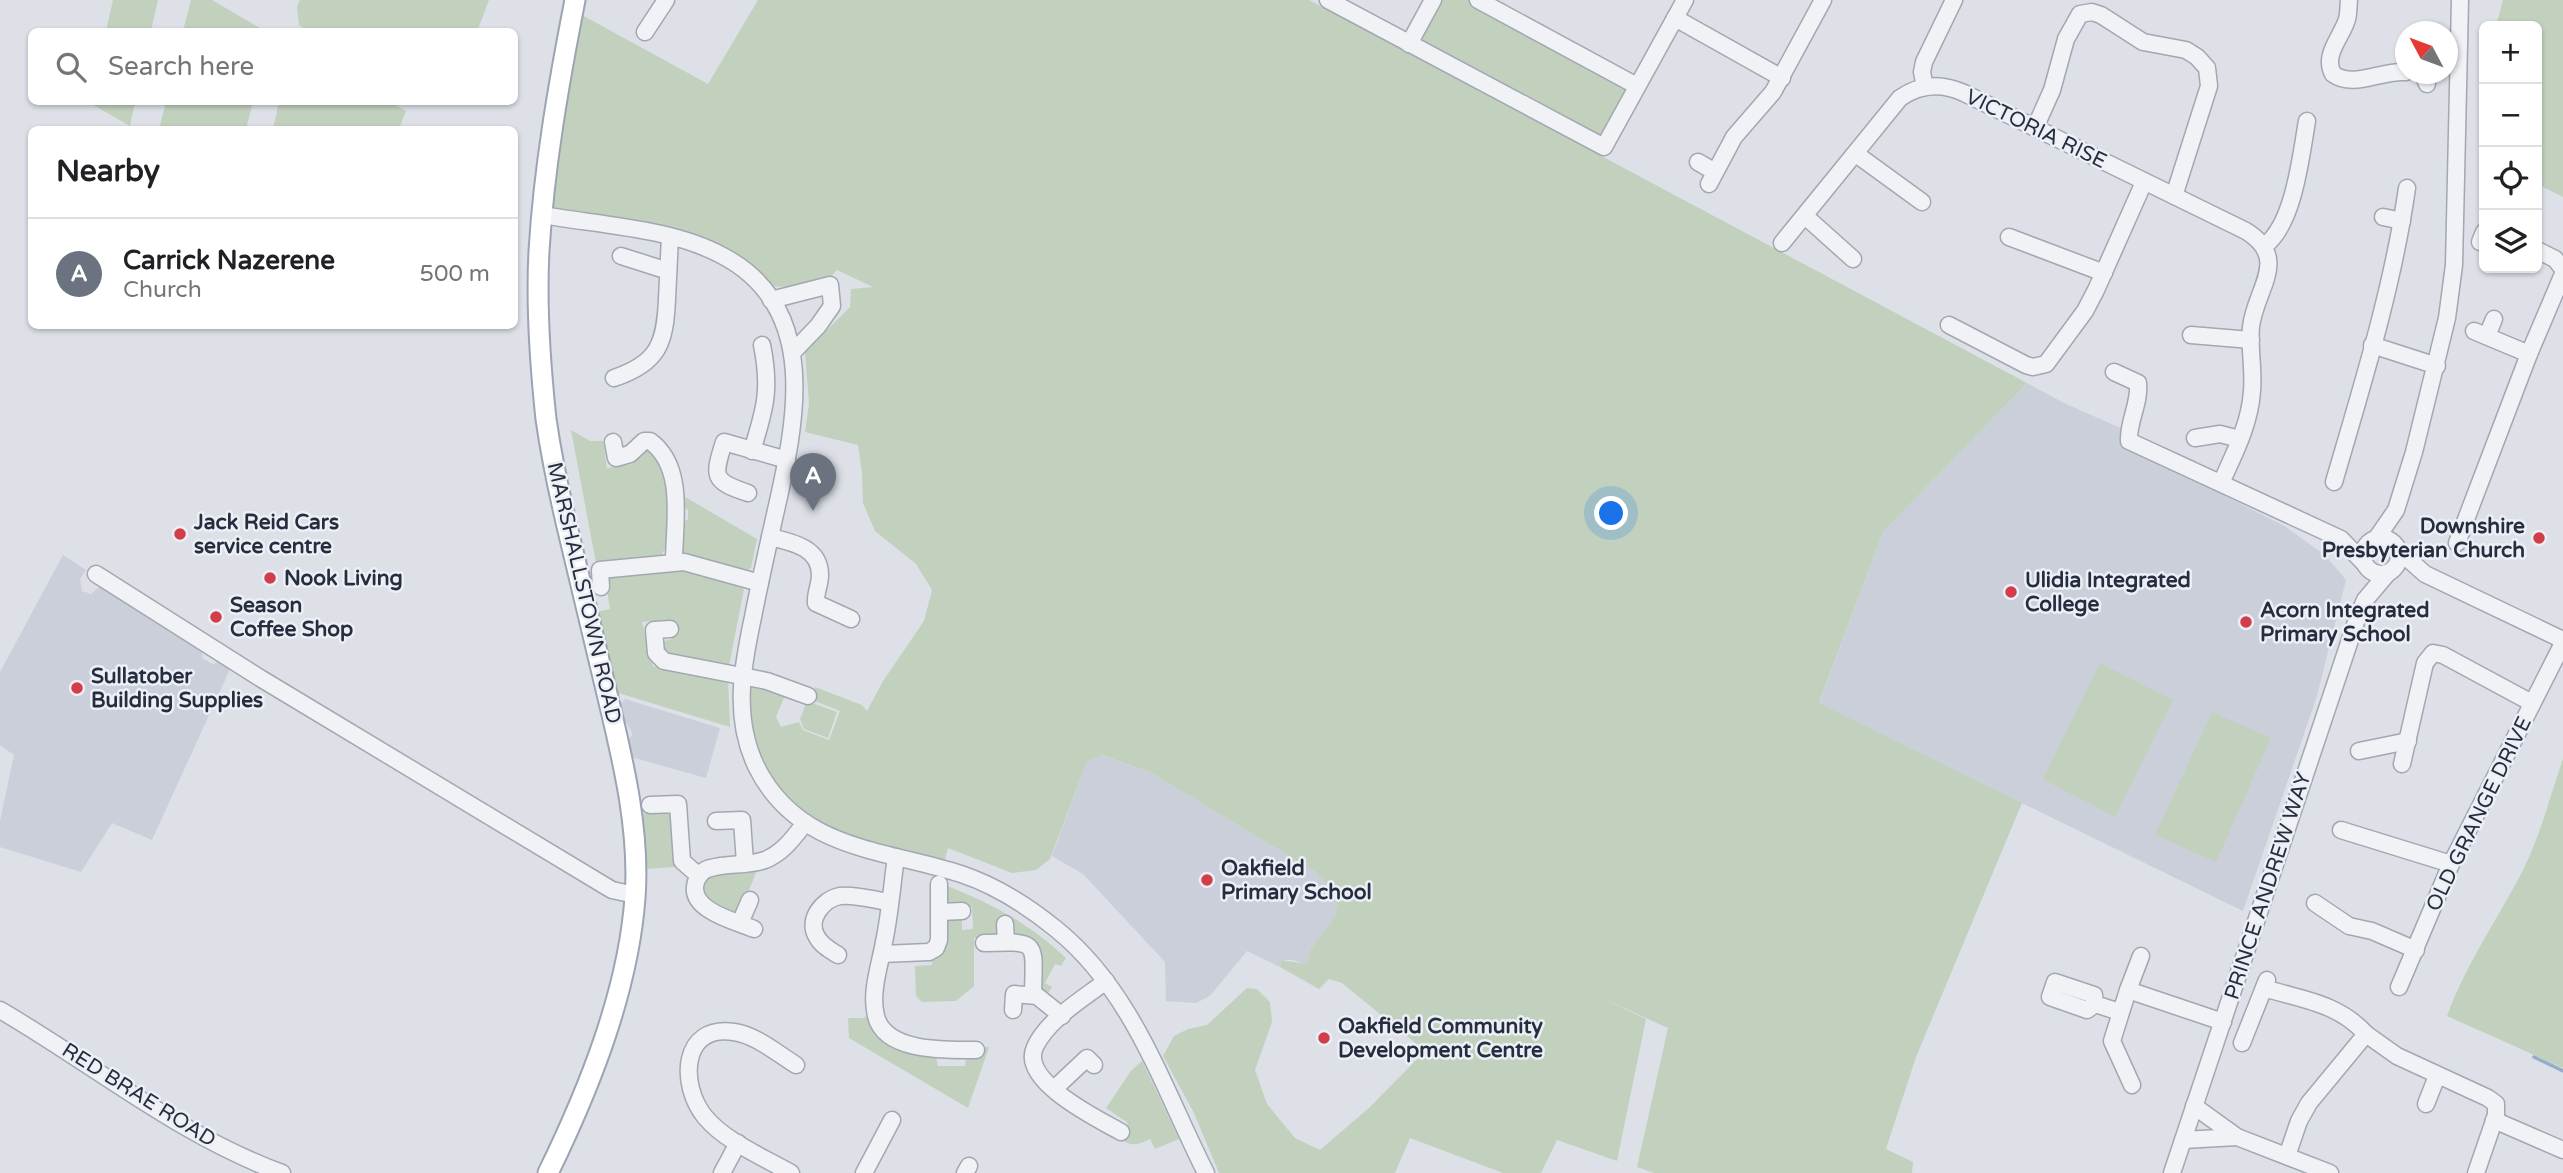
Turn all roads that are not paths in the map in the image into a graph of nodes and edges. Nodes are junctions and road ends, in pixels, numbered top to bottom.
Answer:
1 (575, 0) edge
2 (666, 0) edge
3 (1328, 0) edge
4 (1433, 0) edge
5 (1478, 0) edge
6 (1685, 0) edge
7 (1823, 0) edge
8 (1954, 0) edge
9 (2349, 0) edge
10 (2460, 0) edge
11 (1675, 18) junction
12 (645, 32) dead end
13 (1409, 44) junction
14 (2395, 72) edge
15 (1782, 78) junction
16 (1637, 86) junction
17 (1925, 86) junction
18 (2307, 121) dead end
19 (2035, 128) junction
20 (1856, 154) junction
21 (1698, 162) dead end
22 (2144, 182) junction
23 (2407, 188) dead end
24 (2174, 196) junction
25 (1922, 202) dead end
26 (542, 215) junction
27 (1805, 216) junction
28 (2383, 217) dead end
29 (2402, 221) junction
30 (670, 237) junction
31 (2009, 237) dead end
32 (1782, 243) dead end
33 (2264, 246) junction
34 (2542, 252) edge
35 (631, 254) dead end
36 (1853, 259) dead end
37 (2563, 269) edge
38 (668, 271) junction
39 (2104, 274) junction
40 (2563, 274) edge
41 (771, 300) junction
42 (2494, 319) dead end
43 (1949, 325) dead end
44 (2191, 335) dead end
45 (2251, 340) junction
46 (762, 345) dead end
47 (2372, 345) junction
48 (792, 353) junction
49 (2529, 354) junction
50 (2437, 366) junction
51 (2114, 372) dead end
52 (614, 378) dead end
53 (2195, 438) dead end
54 (2240, 439) junction
55 (613, 442) dead end
56 (752, 451) junction
57 (788, 460) junction
58 (2341, 476) dead end
59 (2221, 483) junction
60 (748, 493) dead end
61 (2396, 510) junction
62 (770, 537) junction
63 (2341, 539) junction
64 (2373, 540) junction
65 (2457, 543) dead end
66 (2397, 548) junction
67 (674, 562) junction
68 (2364, 564) junction
69 (2390, 572) junction
70 (96, 574) dead end
71 (2425, 574) junction
72 (760, 583) junction
73 (601, 587) dead end
74 (2365, 600) junction
75 (851, 619) dead end
76 (670, 629) dead end
77 (2563, 641) edge
78 (741, 676) junction
79 (808, 696) dead end
80 (2532, 703) junction
81 (2408, 741) junction
82 (2359, 751) dead end
83 (2402, 764) dead end
84 (650, 805) dead end
85 (716, 821) dead end
86 (805, 823) junction
87 (2342, 830) dead end
88 (896, 857) junction
89 (745, 863) junction
90 (2451, 864) junction
91 (699, 876) junction
92 (939, 884) dead end
93 (635, 895) junction
94 (750, 900) dead end
95 (889, 902) junction
96 (2315, 904) dead end
97 (962, 911) dead end
98 (940, 912) junction
99 (1005, 924) dead end
100 (1006, 942) junction
101 (984, 943) dead end
102 (2416, 950) junction
103 (882, 954) junction
104 (838, 955) dead end
105 (2141, 956) dead end
106 (1106, 981) junction
107 (2399, 987) dead end
108 (2128, 990) junction
109 (1033, 994) junction
110 (2095, 1004) dead end
111 (0, 1010) edge
112 (1013, 1010) dead end
113 (2120, 1012) junction
114 (1062, 1016) junction
115 (2223, 1022) junction
116 (2366, 1034) junction
117 (2242, 1043) dead end
118 (976, 1050) dead end
119 (1087, 1058) dead end
120 (796, 1065) dead end
121 (2437, 1076) junction
122 (2132, 1085) dead end
123 (1054, 1088) junction
124 (2426, 1104) dead end
125 (2194, 1106) junction
126 (892, 1120) dead end
127 (2494, 1120) junction
128 (1121, 1132) dead end
129 (2237, 1136) junction
130 (2183, 1140) junction
131 (738, 1143) junction
132 (2563, 1150) edge
133 (2287, 1156) junction
134 (282, 1173) edge
135 (548, 1173) edge
136 (722, 1173) edge
137 (791, 1173) edge
138 (864, 1173) edge
139 (1206, 1173) edge
140 (2172, 1173) edge
141 (2327, 1173) edge
142 (2476, 1173) edge

1 - 26 main road, MARSHALLSTOWN ROAD
2 - 12 street
3 - 13 street
4 - 13 street
5 - 16 street
6 - 11 street
7 - 15 street
8 - 17 street
9 - 14 street
10 - 50 street
11 - 15 street
11 - 16 street
13 - 16 street
15 - 21 street
17 - 19 street, VICTORIA RISE
17 - 20 street
18 - 33 street
19 - 22 street, VICTORIA RISE
19 - 24 street
20 - 25 street
20 - 27 street
22 - 24 street, VICTORIA RISE
22 - 39 street
23 - 29 street
24 - 33 street, VICTORIA RISE
26 - 30 street
26 - 93 main road, MARSHALLSTOWN ROAD
27 - 32 street
27 - 36 street
28 - 29 street
29 - 47 street
30 - 38 street
30 - 41 street
31 - 39 street
33 - 45 street
34 - 37 street
35 - 38 street
38 - 52 street
39 - 43 street
40 - 49 street
41 - 48 street
41 - 48 street
42 - 49 street
44 - 45 street
45 - 54 street
46 - 56 street
47 - 50 street
47 - 58 street
48 - 57 street
49 - 65 street
50 - 61 street
51 - 59 street
53 - 54 street
54 - 59 street
55 - 67 street
56 - 57 street
56 - 60 street
57 - 62 street
59 - 63 street
61 - 64 street
61 - 66 street
62 - 72 street
62 - 75 street
63 - 64 street
63 - 68 street
64 - 66 street
64 - 68 street
66 - 69 street
66 - 71 street
67 - 72 street
67 - 73 street
68 - 69 street
68 - 74 street, PRINCE ANDREW WAY
69 - 71 street
69 - 74 street, PRINCE ANDREW WAY
70 - 93 street
71 - 77 street
72 - 78 street
74 - 115 street, PRINCE ANDREW WAY
76 - 78 street
77 - 80 street, OLD GRANGE DRIVE
78 - 79 street
78 - 86 street
80 - 81 street
80 - 90 street, OLD GRANGE DRIVE
81 - 82 street
81 - 83 street
84 - 91 street
85 - 89 street
86 - 88 street
86 - 89 street
87 - 90 street
88 - 95 street
88 - 106 street
89 - 91 street
90 - 102 street, OLD GRANGE DRIVE
91 - 94 street
92 - 98 street
93 - 135 main road, MARSHALLSTOWN ROAD
95 - 103 street
95 - 104 street
96 - 102 street
97 - 98 street
98 - 103 street
99 - 100 street
100 - 101 street
100 - 109 street
102 - 107 street, OLD GRANGE DRIVE
103 - 118 street
105 - 108 street
106 - 114 street
106 - 139 street
108 - 113 street
108 - 115 street
109 - 112 street
109 - 114 street
110 - 113 street
111 - 134 street, RED BRAE ROAD
113 - 122 street
114 - 123 street
115 - 125 street, PRINCE ANDREW WAY
116 - 117 street
116 - 121 street
116 - 133 street
119 - 123 street
120 - 131 street
121 - 124 street
121 - 127 street
123 - 128 street
125 - 129 street
125 - 130 street, PRINCE ANDREW WAY
126 - 138 street
127 - 132 street
127 - 142 street
129 - 130 street
129 - 133 street
130 - 140 street, PRINCE ANDREW WAY
131 - 136 street
131 - 137 street
133 - 141 street

